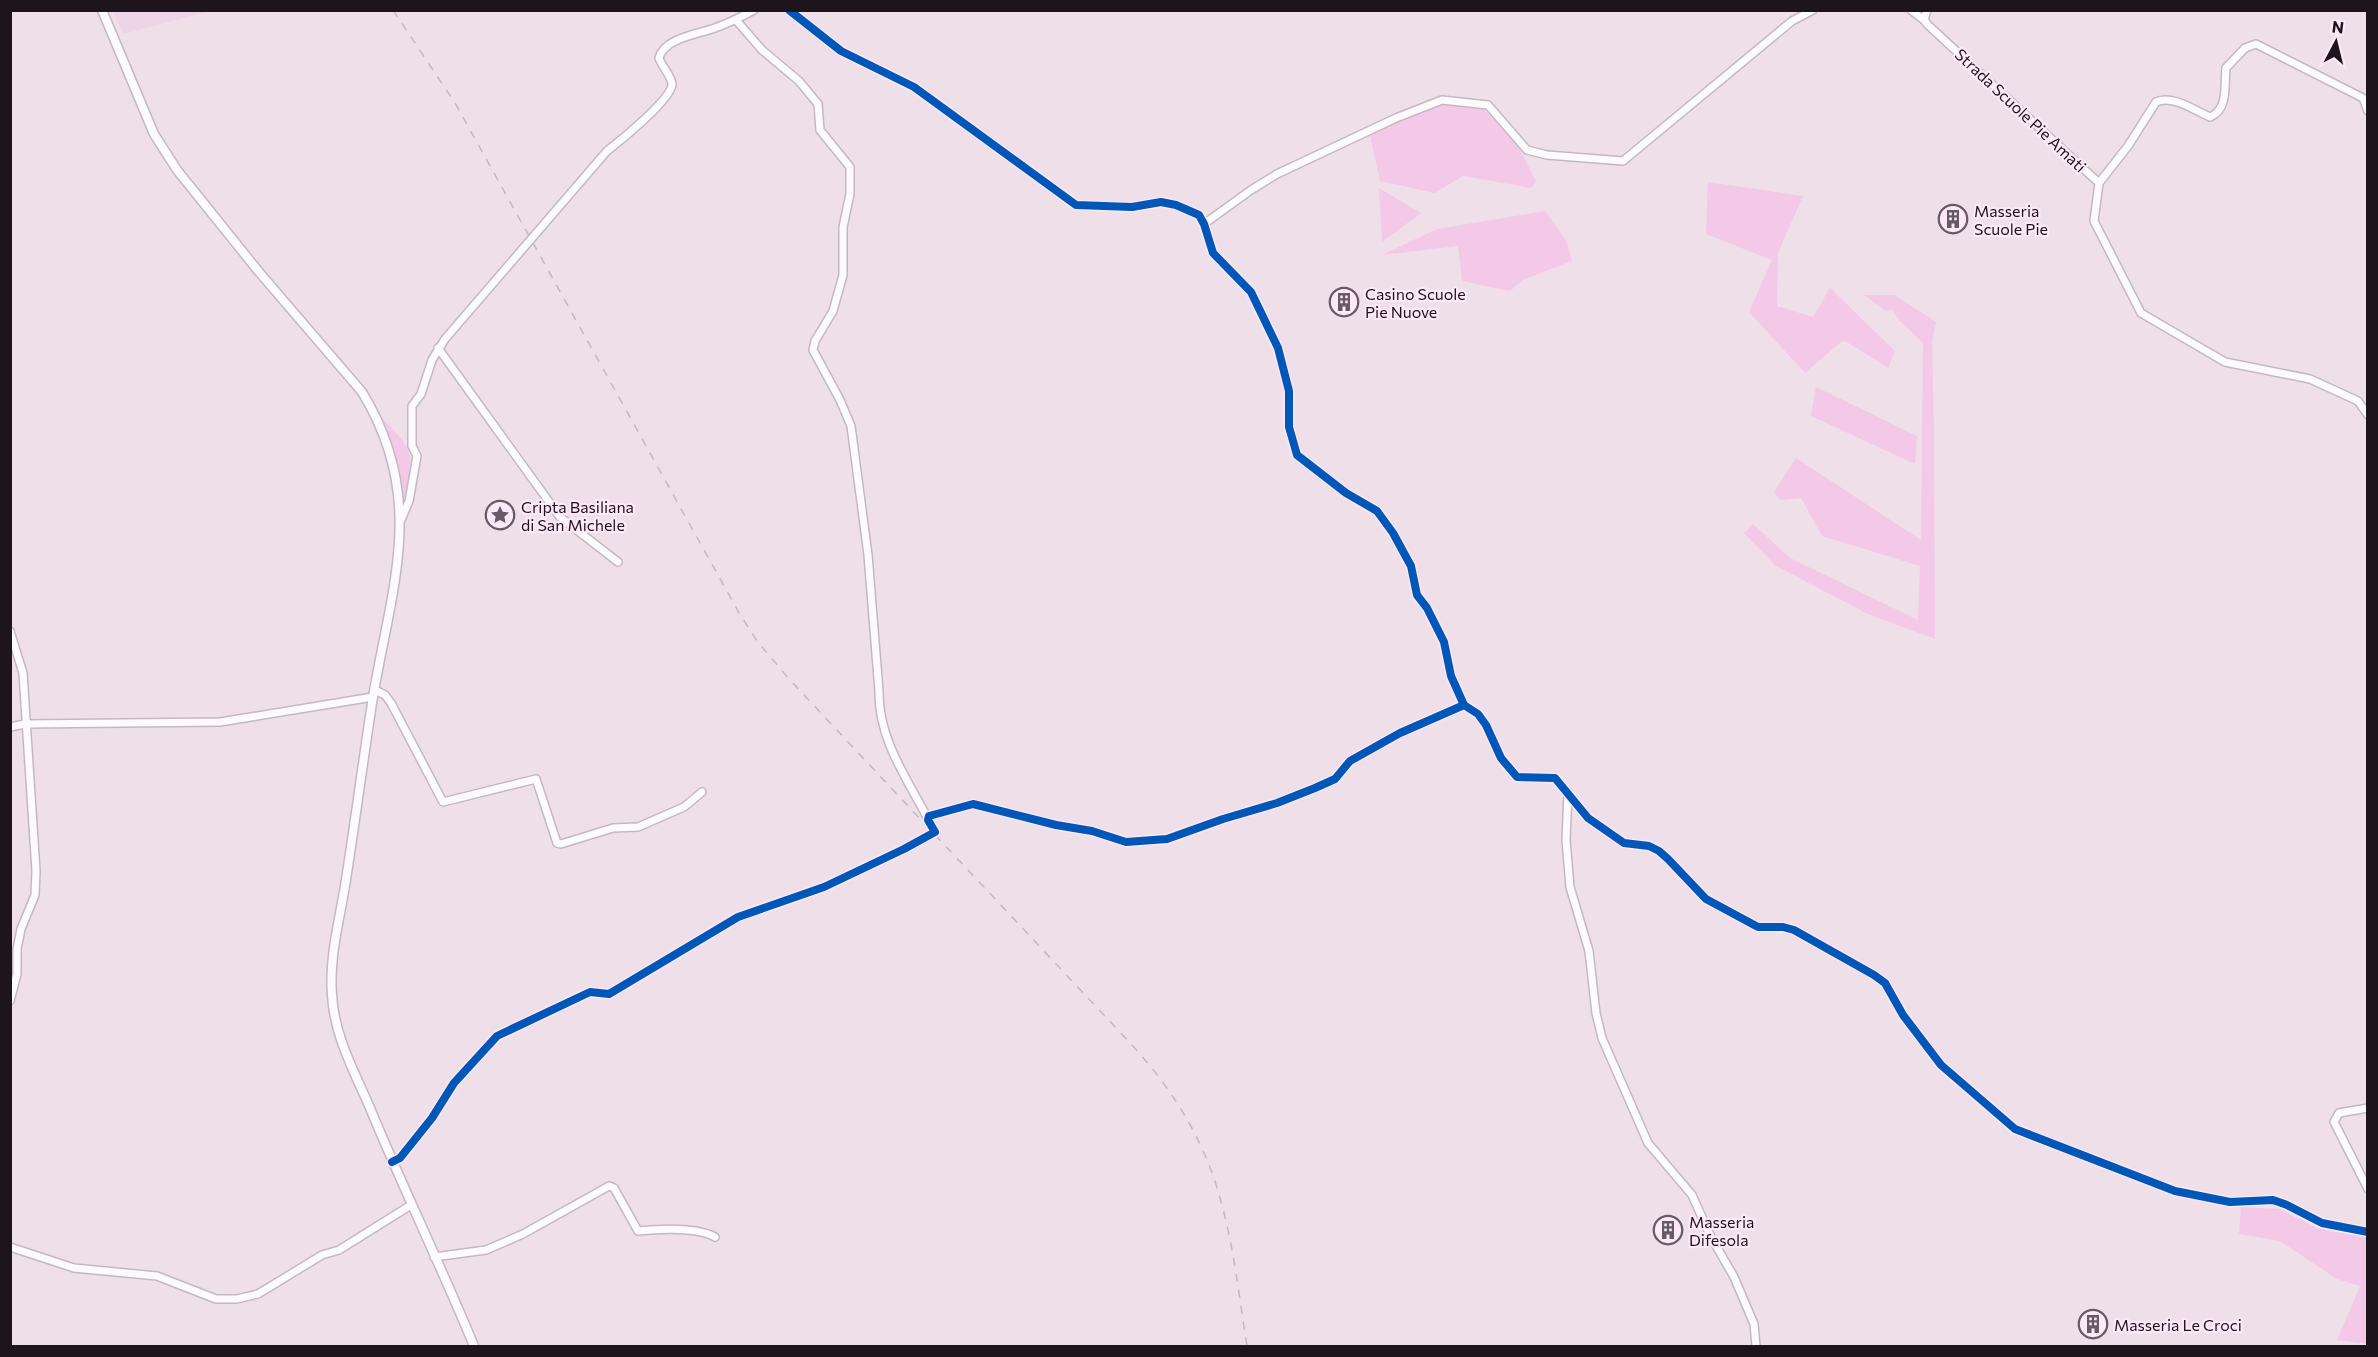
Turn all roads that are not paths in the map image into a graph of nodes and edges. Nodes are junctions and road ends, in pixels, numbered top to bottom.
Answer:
1 (102, 10) edge
2 (754, 10) edge
3 (789, 10) edge
4 (1813, 10) edge
5 (1911, 10) edge
6 (1927, 10) edge
7 (736, 20) junction
8 (1924, 20) junction
9 (2367, 111) edge
10 (2099, 183) junction
11 (1204, 224) junction
12 (438, 348) junction
13 (2367, 415) edge
14 (401, 520) junction
15 (618, 561) dead end
16 (10, 631) edge
17 (374, 694) junction
18 (1464, 705) junction
19 (25, 724) junction
20 (10, 727) edge
21 (702, 792) dead end
22 (1568, 792) junction
23 (927, 817) junction
24 (10, 1001) edge
25 (2367, 1108) edge
26 (392, 1162) junction
27 (2367, 1189) edge
28 (411, 1205) junction
29 (2367, 1232) edge
30 (714, 1237) dead end
31 (10, 1247) edge
32 (434, 1257) junction
33 (474, 1347) edge
34 (1756, 1347) edge

1 - 14 main road
2 - 7 street
3 - 11 street
4 - 11 street
5 - 8 street, Strada Scuole Pie Amati
6 - 8 street
7 - 12 street
7 - 23 street
8 - 10 street, Strada Scuole Pie Amati
9 - 10 street
10 - 13 street, Strada Scuole Pie Amati
11 - 18 street
12 - 14 street
12 - 15 street
14 - 17 main road
16 - 19 street
17 - 19 street
17 - 21 street
17 - 26 main road
18 - 22 street
18 - 23 street
19 - 20 street
19 - 24 street
22 - 29 street
22 - 34 street
23 - 26 street
25 - 27 street
26 - 28 main road
28 - 31 street
28 - 32 main road
30 - 32 street
32 - 33 main road

